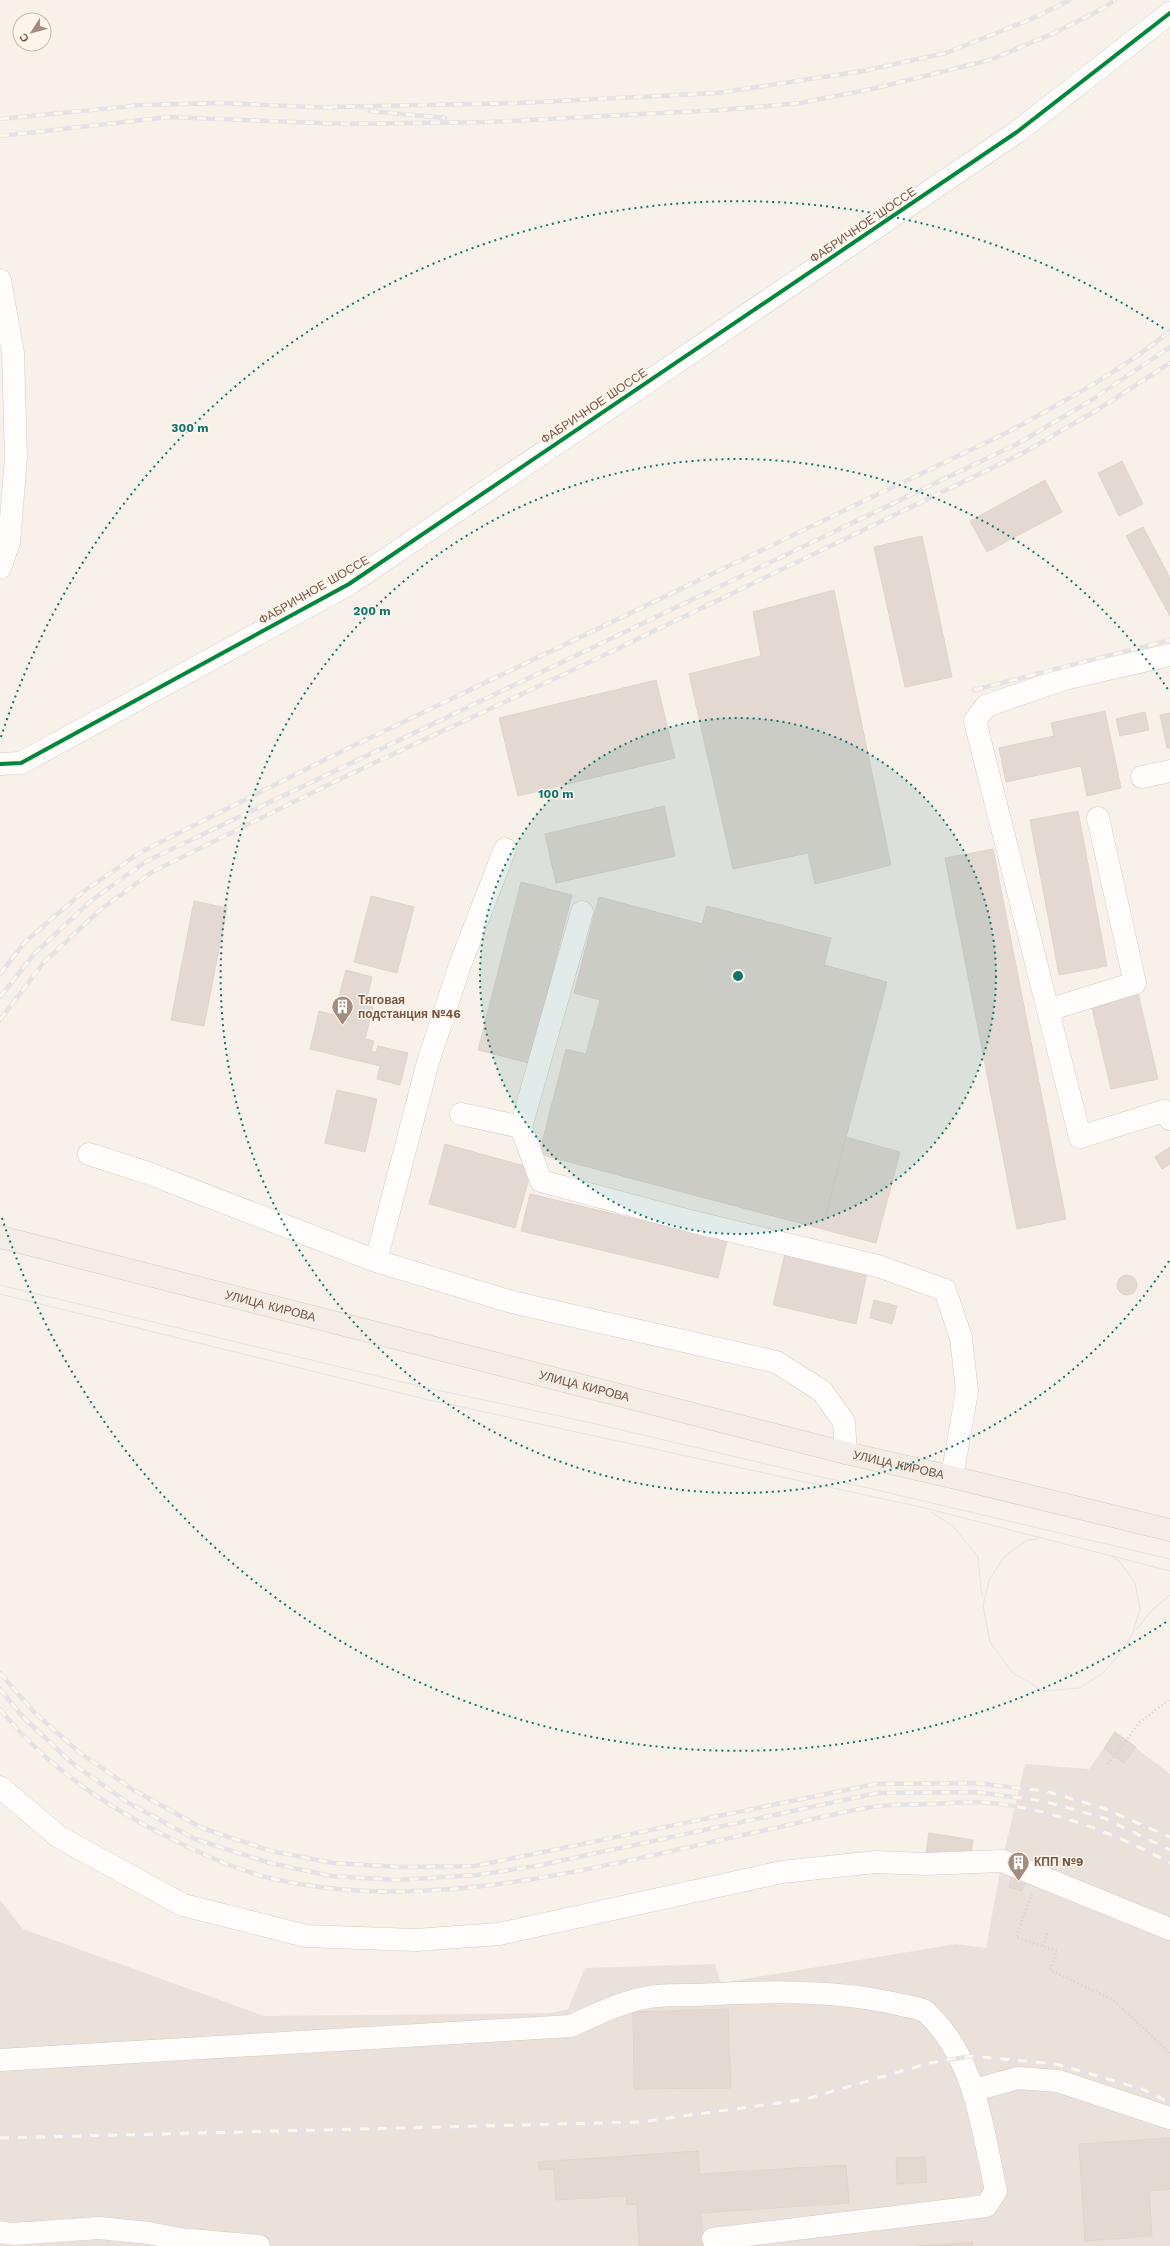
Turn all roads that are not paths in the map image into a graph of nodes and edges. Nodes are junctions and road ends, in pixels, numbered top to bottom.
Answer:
1 (1170, 13) edge
2 (0, 280) edge
3 (0, 568) edge
4 (1170, 655) edge
5 (11, 763) edge
6 (1170, 771) edge
7 (1142, 777) dead end
8 (0, 778) edge
9 (1098, 818) dead end
10 (505, 849) dead end
11 (582, 912) dead end
12 (1048, 1010) junction
13 (1168, 1113) edge
14 (461, 1114) dead end
15 (520, 1127) junction
16 (89, 1154) dead end
17 (0, 1237) edge
18 (376, 1261) junction
19 (846, 1453) junction
20 (952, 1477) junction
21 (1170, 1530) edge
22 (0, 1787) edge
23 (1170, 1929) edge
24 (0, 2060) edge
25 (974, 2090) junction
26 (1170, 2118) edge
27 (0, 2232) edge
28 (713, 2239) dead end
29 (183, 2242) edge
30 (259, 2246) edge

1 - 5 street, ФАБРИЧНОЕ ШОССЕ
2 - 3 street
4 - 12 street
5 - 8 street, ФАБРИЧНОЕ ШОССЕ
6 - 7 street
9 - 12 street
10 - 18 street
11 - 15 street
12 - 13 street
14 - 15 street
15 - 20 street
16 - 18 street
17 - 19 main road, УЛИЦА КИРОВА
18 - 19 street
19 - 20 main road, УЛИЦА КИРОВА
20 - 21 main road, УЛИЦА КИРОВА
22 - 23 street
24 - 25 street
25 - 26 street
25 - 28 street
27 - 29 street
29 - 30 street

